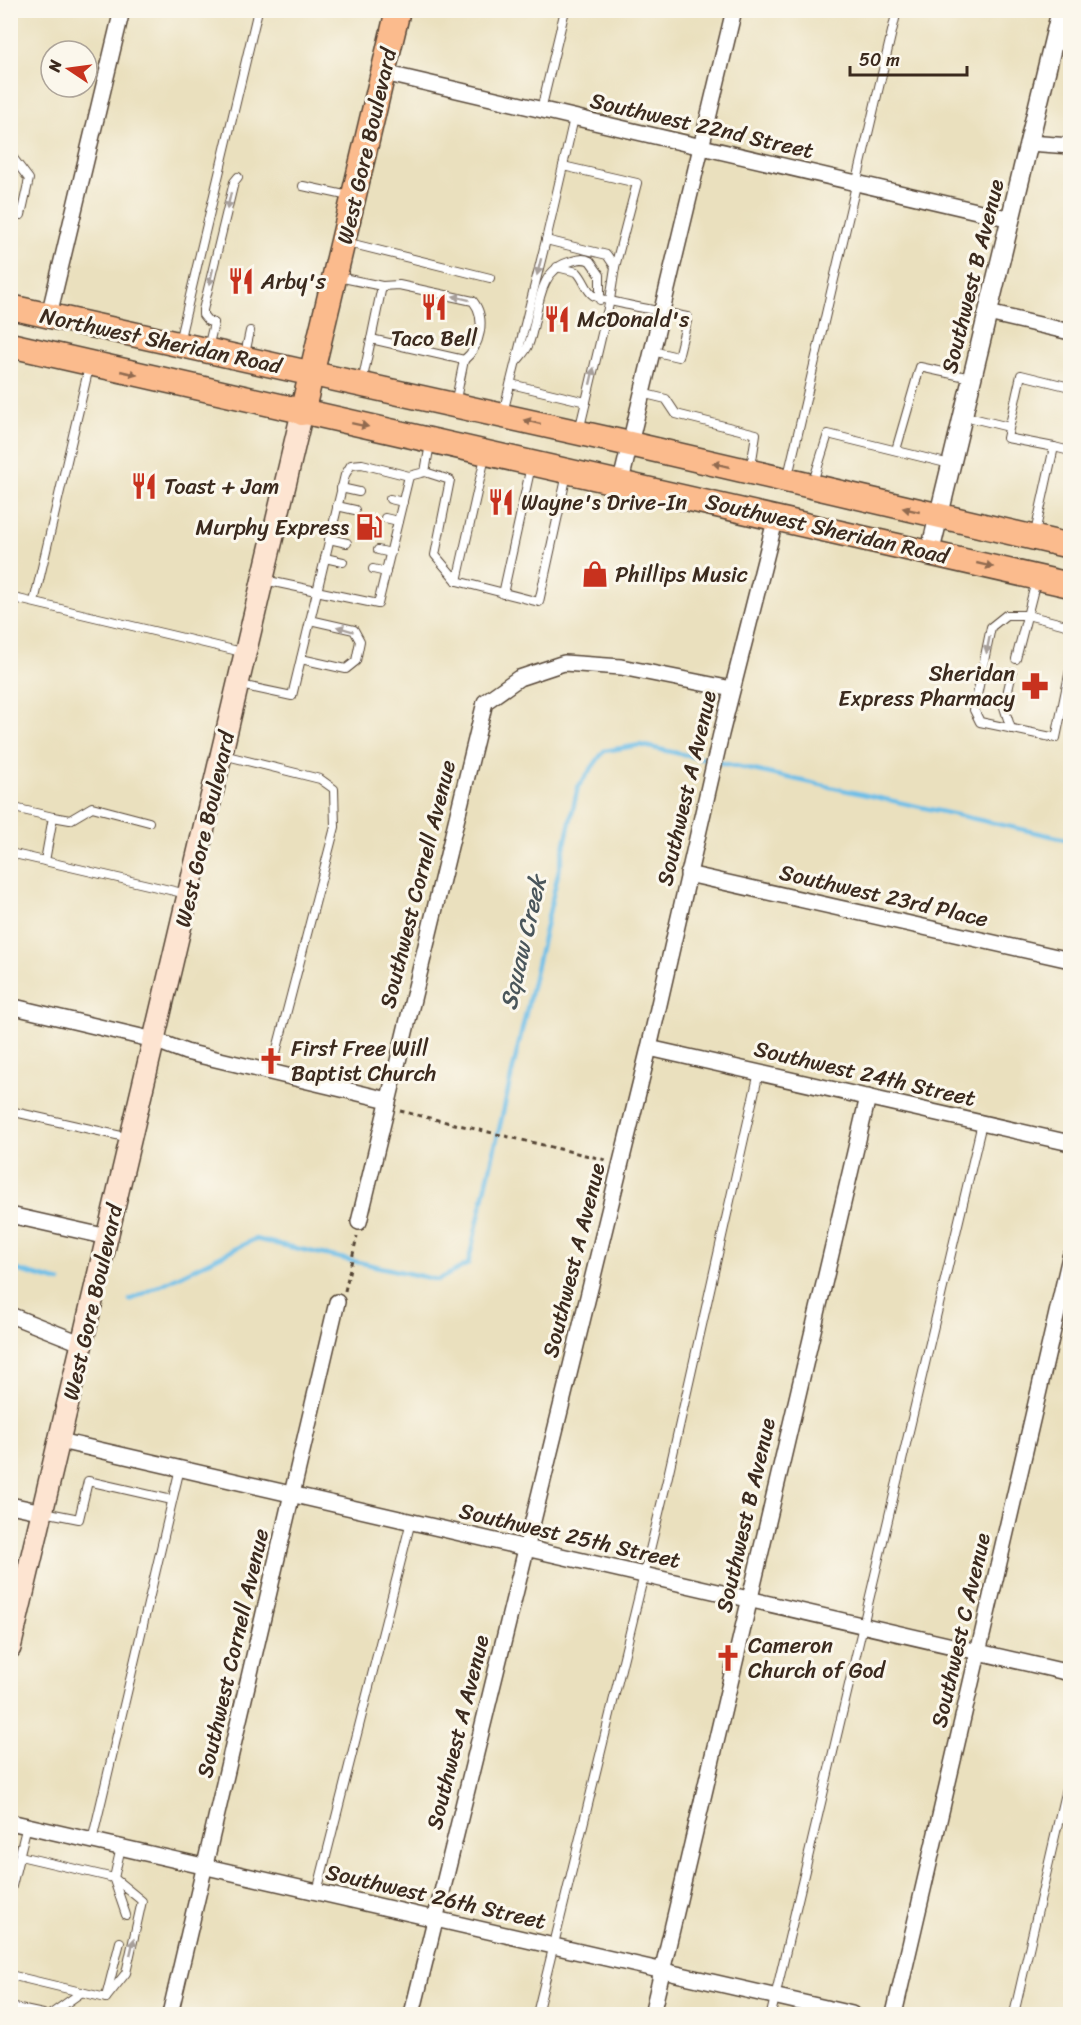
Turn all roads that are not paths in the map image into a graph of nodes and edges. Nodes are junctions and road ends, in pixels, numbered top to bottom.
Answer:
1 (122, 10) edge
2 (258, 10) edge
3 (398, 10) edge
4 (565, 10) edge
5 (734, 10) edge
6 (897, 10) edge
7 (1061, 10) edge
8 (384, 73) junction
9 (541, 110) junction
10 (574, 118) junction
11 (1029, 143) junction
12 (1071, 146) edge
13 (701, 148) junction
14 (10, 154) edge
15 (563, 166) junction
16 (238, 177) dead end
17 (856, 185) junction
18 (303, 186) dead end
19 (354, 196) junction
20 (21, 215) dead end
21 (1011, 219) junction
22 (546, 240) junction
23 (343, 242) junction
24 (557, 267) junction
25 (615, 267) junction
26 (335, 276) junction
27 (490, 278) dead end
28 (382, 286) junction
29 (600, 300) junction
30 (610, 300) junction
31 (10, 307) edge
32 (662, 310) junction
33 (988, 313) junction
34 (49, 315) junction
35 (250, 331) dead end
36 (1071, 332) edge
37 (371, 339) junction
38 (179, 344) junction
39 (10, 345) edge
40 (207, 350) junction
41 (652, 351) junction
42 (244, 359) junction
43 (464, 360) junction
44 (515, 363) junction
45 (90, 364) junction
46 (312, 374) junction
47 (972, 378) junction
48 (362, 384) junction
49 (511, 384) junction
50 (1071, 387) edge
51 (641, 393) junction
52 (586, 402) junction
53 (455, 405) junction
54 (302, 413) junction
55 (503, 415) junction
56 (963, 416) junction
57 (1009, 426) junction
58 (578, 432) junction
59 (431, 440) junction
60 (630, 444) junction
61 (1054, 447) junction
62 (896, 450) junction
63 (1071, 451) edge
64 (487, 452) junction
65 (532, 462) junction
66 (951, 464) junction
67 (568, 470) junction
68 (425, 472) junction
69 (750, 472) junction
70 (409, 476) junction
71 (621, 481) junction
72 (787, 481) junction
73 (812, 486) junction
74 (341, 488) junction
75 (359, 492) dead end
76 (390, 499) dead end
77 (403, 502) junction
78 (337, 506) junction
79 (355, 510) dead end
80 (938, 516) junction
81 (776, 517) junction
82 (385, 518) dead end
83 (398, 521) junction
84 (1034, 538) junction
85 (329, 539) junction
86 (347, 543) dead end
87 (1071, 546) edge
88 (378, 550) dead end
89 (930, 552) junction
90 (391, 553) junction
91 (325, 558) junction
92 (343, 562) dead end
93 (373, 569) dead end
94 (386, 572) junction
95 (1037, 577) junction
96 (263, 580) junction
97 (457, 581) junction
98 (1071, 585) edge
99 (317, 591) junction
100 (503, 594) junction
101 (10, 597) edge
102 (34, 602) junction
103 (1027, 615) junction
104 (310, 620) junction
105 (1071, 626) edge
106 (246, 653) junction
107 (301, 659) junction
108 (1016, 659) dead end
109 (1071, 670) edge
110 (1012, 673) dead end
111 (238, 684) junction
112 (732, 689) junction
113 (1011, 729) junction
114 (222, 754) junction
115 (10, 807) edge
116 (53, 817) junction
117 (149, 822) dead end
118 (10, 853) edge
119 (45, 861) junction
120 (688, 874) junction
121 (189, 894) junction
122 (1071, 960) edge
123 (10, 1006) edge
124 (154, 1040) junction
125 (649, 1048) junction
126 (271, 1072) junction
127 (759, 1072) junction
128 (868, 1097) junction
129 (387, 1104) junction
130 (10, 1111) edge
131 (982, 1123) junction
132 (131, 1138) junction
133 (1071, 1143) edge
134 (10, 1215) edge
135 (358, 1230) road end
136 (108, 1237) junction
137 (1071, 1257) edge
138 (337, 1302) dead end
139 (10, 1315) edge
140 (83, 1344) junction
141 (60, 1441) junction
142 (180, 1468) junction
143 (292, 1494) junction
144 (172, 1500) junction
145 (10, 1505) edge
146 (43, 1512) junction
147 (411, 1521) junction
148 (526, 1548) junction
149 (644, 1575) junction
150 (749, 1599) junction
151 (863, 1626) junction
152 (10, 1648) edge
153 (978, 1652) junction
154 (1071, 1673) edge
155 (1071, 1771) edge
156 (10, 1822) edge
157 (27, 1826) junction
158 (92, 1841) junction
159 (121, 1847) junction
160 (20, 1856) junction
161 (205, 1866) junction
162 (114, 1878) junction
163 (317, 1892) junction
164 (10, 1893) edge
165 (126, 1915) dead end
166 (434, 1919) junction
167 (120, 1942) dead end
168 (554, 1946) junction
169 (663, 1971) junction
170 (10, 1975) edge
171 (82, 1992) junction
172 (775, 1997) junction
173 (106, 1998) junction
174 (10, 2007) edge
175 (43, 2014) edge
176 (51, 2014) edge
177 (170, 2014) edge
178 (412, 2014) edge
179 (537, 2014) edge
180 (652, 2014) edge
181 (771, 2014) edge
182 (852, 2014) edge
183 (894, 2014) edge
184 (1014, 2014) edge

1 - 34 street
2 - 38 lane
3 - 8 main road, West Gore Boulevard
4 - 9 lane
5 - 13 street
6 - 17 lane
7 - 11 street, Southwest B Avenue
8 - 9 street, Southwest 22nd Street
8 - 19 main road, West Gore Boulevard
9 - 10 street, Southwest 22nd Street
10 - 13 street, Southwest 22nd Street
10 - 15 lane
11 - 12 street
11 - 21 street, Southwest B Avenue
13 - 17 street, Southwest 22nd Street
13 - 32 street
14 - 20 lane
15 - 22 lane
15 - 25 lane
16 -> 40 lane
17 - 21 street, Southwest 22nd Street
17 - 72 lane
18 - 19 lane
19 - 23 main road, West Gore Boulevard
21 - 33 street, Southwest B Avenue
22 - 25 lane
22 -> 44 lane
23 - 26 main road, West Gore Boulevard
23 - 27 lane
24 - 29 lane
24 - 29 lane
24 - 44 lane
25 - 30 lane
26 - 28 lane
26 - 46 main road, West Gore Boulevard
28 - 37 lane
43 -> 28 lane
29 - 30 lane
30 - 32 lane
52 -> 30 lane
31 - 34 main road, Northwest Sheridan Road
32 - 41 street
32 - 41 lane
33 - 36 street
33 - 47 street, Southwest B Avenue
34 - 38 main road, Northwest Sheridan Road
35 - 42 lane
37 - 43 lane
37 - 48 lane
38 - 40 main road, Northwest Sheridan Road
39 - 45 main road, Northwest Sheridan Road
40 - 42 main road, Northwest Sheridan Road
41 - 51 street
42 - 46 main road, Northwest Sheridan Road
43 - 53 lane
44 - 49 lane
45 -> 54 main road, Northwest Sheridan Road
45 - 102 lane
46 - 48 main road, Southwest Sheridan Road
46 - 54 main road, West Gore Boulevard
47 - 56 street, Southwest B Avenue
47 - 62 lane
48 - 53 main road, Southwest Sheridan Road
49 - 52 lane
49 - 55 lane
50 - 57 lane
51 - 60 street
51 - 69 lane
52 - 58 lane
53 - 55 main road, Southwest Sheridan Road
54 -> 59 main road, Southwest Sheridan Road
54 - 96 main road, West Gore Boulevard
58 -> 55 main road, Southwest Sheridan Road
56 - 57 lane
56 - 66 street, Southwest B Avenue
57 - 61 lane
58 - 60 main road, Southwest Sheridan Road
59 - 64 main road, Southwest Sheridan Road
59 - 68 lane
69 -> 60 main road, Southwest Sheridan Road
60 - 71 street
61 - 63 lane
61 - 84 lane
62 - 66 lane
62 - 73 lane
64 - 65 main road, Southwest Sheridan Road
64 - 97 lane
65 - 67 main road, Southwest Sheridan Road
65 - 100 lane
66 - 80 street, Southwest B Avenue
67 - 71 main road, Southwest Sheridan Road
67 - 100 lane
68 - 70 lane
68 - 97 lane
69 - 72 main road, Southwest Sheridan Road
70 - 74 lane
70 - 77 lane
71 - 81 main road, Southwest Sheridan Road
72 - 73 main road, Southwest Sheridan Road
80 -> 73 main road, Southwest Sheridan Road
74 - 75 lane
74 - 78 lane
76 - 77 lane
77 - 83 lane
78 - 79 lane
78 - 85 lane
80 - 84 main road, Southwest Sheridan Road
80 - 89 street, Southwest B Avenue
81 - 89 main road, Southwest Sheridan Road
81 - 112 street, Southwest A Avenue
82 - 83 lane
83 - 90 lane
84 - 87 main road, Southwest Sheridan Road
85 - 86 lane
85 - 91 lane
88 - 90 lane
89 -> 95 main road, Southwest Sheridan Road
90 - 94 lane
91 - 92 lane
91 - 99 lane
93 - 94 lane
94 - 99 lane
95 - 98 main road, Southwest Sheridan Road
95 - 103 lane
96 - 99 lane
96 - 106 main road, West Gore Boulevard
97 - 100 lane
99 - 104 lane
101 - 102 lane
102 - 106 lane
103 - 105 lane
103 - 108 lane
103 -> 113 lane
104 - 107 lane
107 -> 104 lane
106 - 111 main road, West Gore Boulevard
107 - 111 lane
109 - 113 lane
110 - 113 lane
111 - 114 main road, West Gore Boulevard
112 - 120 street, Southwest A Avenue
112 - 129 street, Southwest Cornell Avenue
114 - 121 main road, West Gore Boulevard
114 - 126 lane
115 - 116 lane
116 - 117 lane
116 - 119 lane
118 - 119 lane
119 - 121 lane
120 - 122 street, Southwest 23rd Place
120 - 125 street, Southwest A Avenue
121 - 124 main road, West Gore Boulevard
123 - 124 street
124 - 126 street
124 - 132 main road, West Gore Boulevard
125 - 127 street, Southwest 24th Street
125 - 148 street, Southwest A Avenue
126 - 129 street
127 - 128 street, Southwest 24th Street
127 - 149 lane
128 - 131 street, Southwest 24th Street
128 - 150 street, Southwest B Avenue
129 - 135 street, Southwest Cornell Avenue
130 - 132 lane
131 - 133 street, Southwest 24th Street
131 - 151 lane
132 - 136 main road, West Gore Boulevard
134 - 136 street
136 - 140 main road, West Gore Boulevard
137 - 153 street, Southwest C Avenue
138 - 143 street, Southwest Cornell Avenue
139 - 140 street
140 - 141 main road, West Gore Boulevard
141 - 142 street, Southwest 25th Street
141 - 146 main road, West Gore Boulevard
142 - 143 street, Southwest 25th Street
142 - 144 lane
143 - 147 street, Southwest 25th Street
143 - 161 street, Southwest Cornell Avenue
144 - 146 lane
144 - 158 lane
145 - 146 street
146 - 152 main road, West Gore Boulevard
147 - 148 street, Southwest 25th Street
147 - 163 lane
148 - 149 street, Southwest 25th Street
148 - 166 street, Southwest A Avenue
149 - 150 street, Southwest 25th Street
149 - 168 lane
150 - 151 street, Southwest 25th Street
150 - 169 street, Southwest B Avenue
151 - 153 street, Southwest 25th Street
151 - 172 lane
153 - 154 street, Southwest 25th Street
153 - 183 street, Southwest C Avenue
155 - 184 lane
156 - 157 street, Southwest 26th Street
157 - 158 street, Southwest 26th Street
157 - 160 lane
158 - 159 street, Southwest 26th Street
159 - 161 street, Southwest 26th Street
159 - 162 lane
160 - 162 lane
160 - 164 lane
161 - 163 street, Southwest 26th Street
161 - 177 street, Southwest Cornell Avenue
162 - 165 lane
173 -> 162 lane
163 - 166 street, Southwest 26th Street
166 - 168 street, Southwest 26th Street
166 - 178 street, Southwest A Avenue
167 - 173 lane
168 - 169 street, Southwest 26th Street
168 - 179 lane
169 - 172 street, Southwest 26th Street
169 - 180 street, Southwest B Avenue
170 - 171 lane
171 - 173 lane
171 - 176 lane
172 - 181 lane
172 - 182 street, Southwest 26th Street
174 - 175 lane

